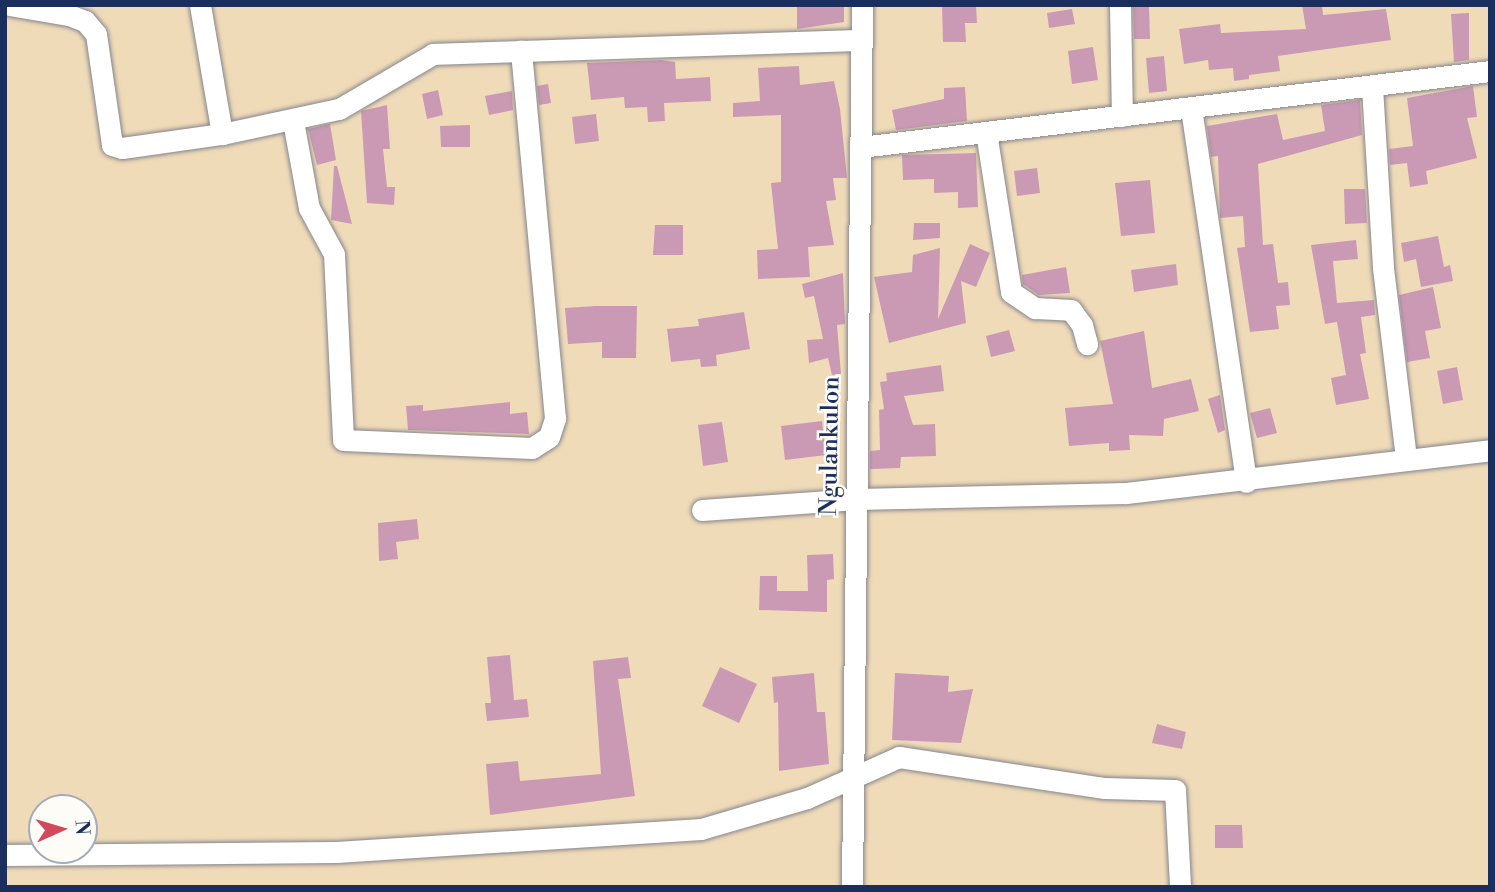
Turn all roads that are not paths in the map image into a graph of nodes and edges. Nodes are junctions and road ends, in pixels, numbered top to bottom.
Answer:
1 (9, 5) edge
2 (200, 5) edge
3 (862, 5) edge
4 (1120, 5) edge
5 (862, 40) junction
6 (521, 51) junction
7 (1490, 71) edge
8 (1372, 87) junction
9 (1191, 108) junction
10 (1122, 116) junction
11 (293, 121) junction
12 (986, 132) junction
13 (222, 134) junction
14 (860, 147) junction
15 (1087, 344) dead end
16 (1490, 450) edge
17 (1406, 459) junction
18 (1246, 482) junction
19 (857, 499) junction
20 (702, 510) dead end
21 (854, 781) junction
22 (5, 855) edge
23 (852, 887) edge
24 (1180, 887) edge

1 - 13 street
2 - 13 street
3 - 5 street, Ngulankulon
4 - 10 street
5 - 6 street
5 - 14 street, Ngulankulon
6 - 11 street
6 - 11 street
7 - 8 street
8 - 9 street
8 - 17 street
9 - 10 street
9 - 18 street
10 - 12 street
11 - 13 street
12 - 14 street
12 - 15 street
14 - 19 street, Ngulankulon
16 - 17 street
17 - 18 street
18 - 19 street
19 - 20 street
19 - 21 street, Ngulankulon
21 - 22 street
21 - 23 street, Ngulankulon
21 - 24 street

